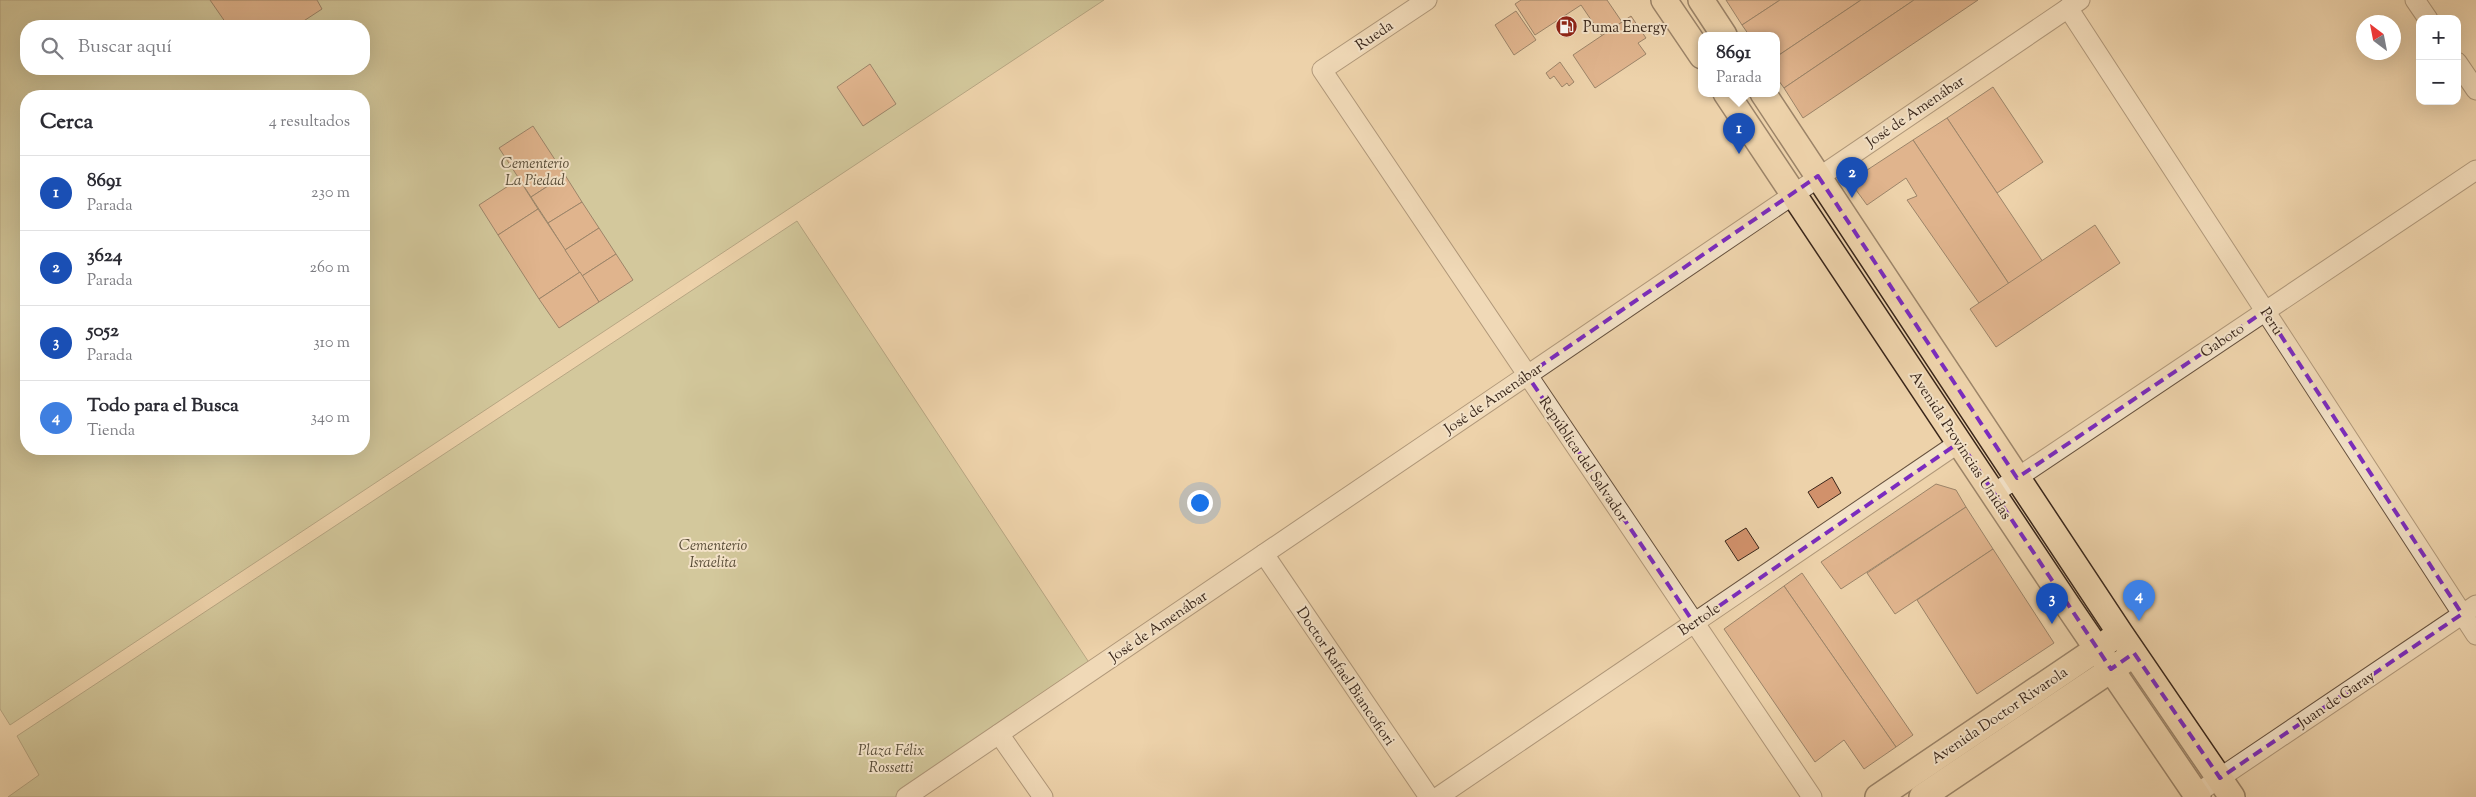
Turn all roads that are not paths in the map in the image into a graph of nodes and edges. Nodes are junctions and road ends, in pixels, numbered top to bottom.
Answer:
1 (1427, 0) edge
2 (1664, 0) edge
3 (1701, 0) edge
4 (2416, 0) edge
5 (2074, 4) edge
6 (2425, 15) edge
7 (1722, 32) edge
8 (1698, 50) edge
9 (2461, 68) edge
10 (1322, 70) joint
11 (2476, 90) edge
12 (1729, 97) edge
13 (1765, 97) edge
14 (2476, 170) edge
15 (1818, 176) junction
16 (1793, 194) junction
17 (2265, 311) junction
18 (1527, 375) junction
19 (1960, 442) junction
20 (2017, 478) junction
21 (1993, 494) junction
22 (1264, 554) junction
23 (2469, 609) edge
24 (1694, 623) junction
25 (2120, 633) junction
26 (2476, 635) edge
27 (2097, 649) junction
28 (2134, 654) junction
29 (2111, 669) junction
30 (999, 734) junction
31 (2226, 788) edge
32 (2197, 796) edge
33 (906, 797) edge
34 (1043, 797) edge
35 (1429, 797) edge
36 (1438, 797) edge
37 (1812, 797) edge
38 (1878, 797) edge
39 (1922, 797) edge

1 - 10 street, Rueda
2 - 8 main road
3 - 7 main road
4 - 6 street
5 - 15 street, José de Amenábar
5 - 17 street, Perú
9 - 11 street
10 - 18 street, República del Salvador
12 - 16 main road, Avenida Provincias Unidas
13 - 15 main road, Avenida Provincias Unidas
14 - 17 street, Gaboto
15 - 16 street, José de Amenábar
15 - 20 main road, Avenida Provincias Unidas
16 - 18 street, José de Amenábar
16 - 19 main road, Avenida Provincias Unidas
17 - 20 street, Gaboto
17 - 23 street, Perú
18 - 22 street, José de Amenábar
18 - 24 street, República del Salvador
19 - 21 main road, Avenida Provincias Unidas
19 - 24 street, Bertole
20 - 21 street, Gaboto
20 - 25 main road, Avenida Provincias Unidas
21 - 27 main road, Avenida Provincias Unidas
22 - 30 street, José de Amenábar
22 - 35 street, Doctor Rafael Biancofiori
23 - 26 street, Perú
23 - 31 street, Juan de Garay
24 - 36 street, Bertole
24 - 37 street, República del Salvador
25 - 27 main road, Avenida Doctor Rivarola
25 - 28 main road, Avenida Provincias Unidas
27 - 29 main road, Avenida Provincias Unidas
27 - 38 main road, Avenida Doctor Rivarola
28 - 29 main road, Avenida Doctor Rivarola
28 - 31 main road, Avenida Provincias Unidas
29 - 32 main road, Avenida Provincias Unidas
29 - 39 main road, Avenida Doctor Rivarola
30 - 33 street, José de Amenábar
30 - 34 street
31 - 32 street, Juan de Garay

